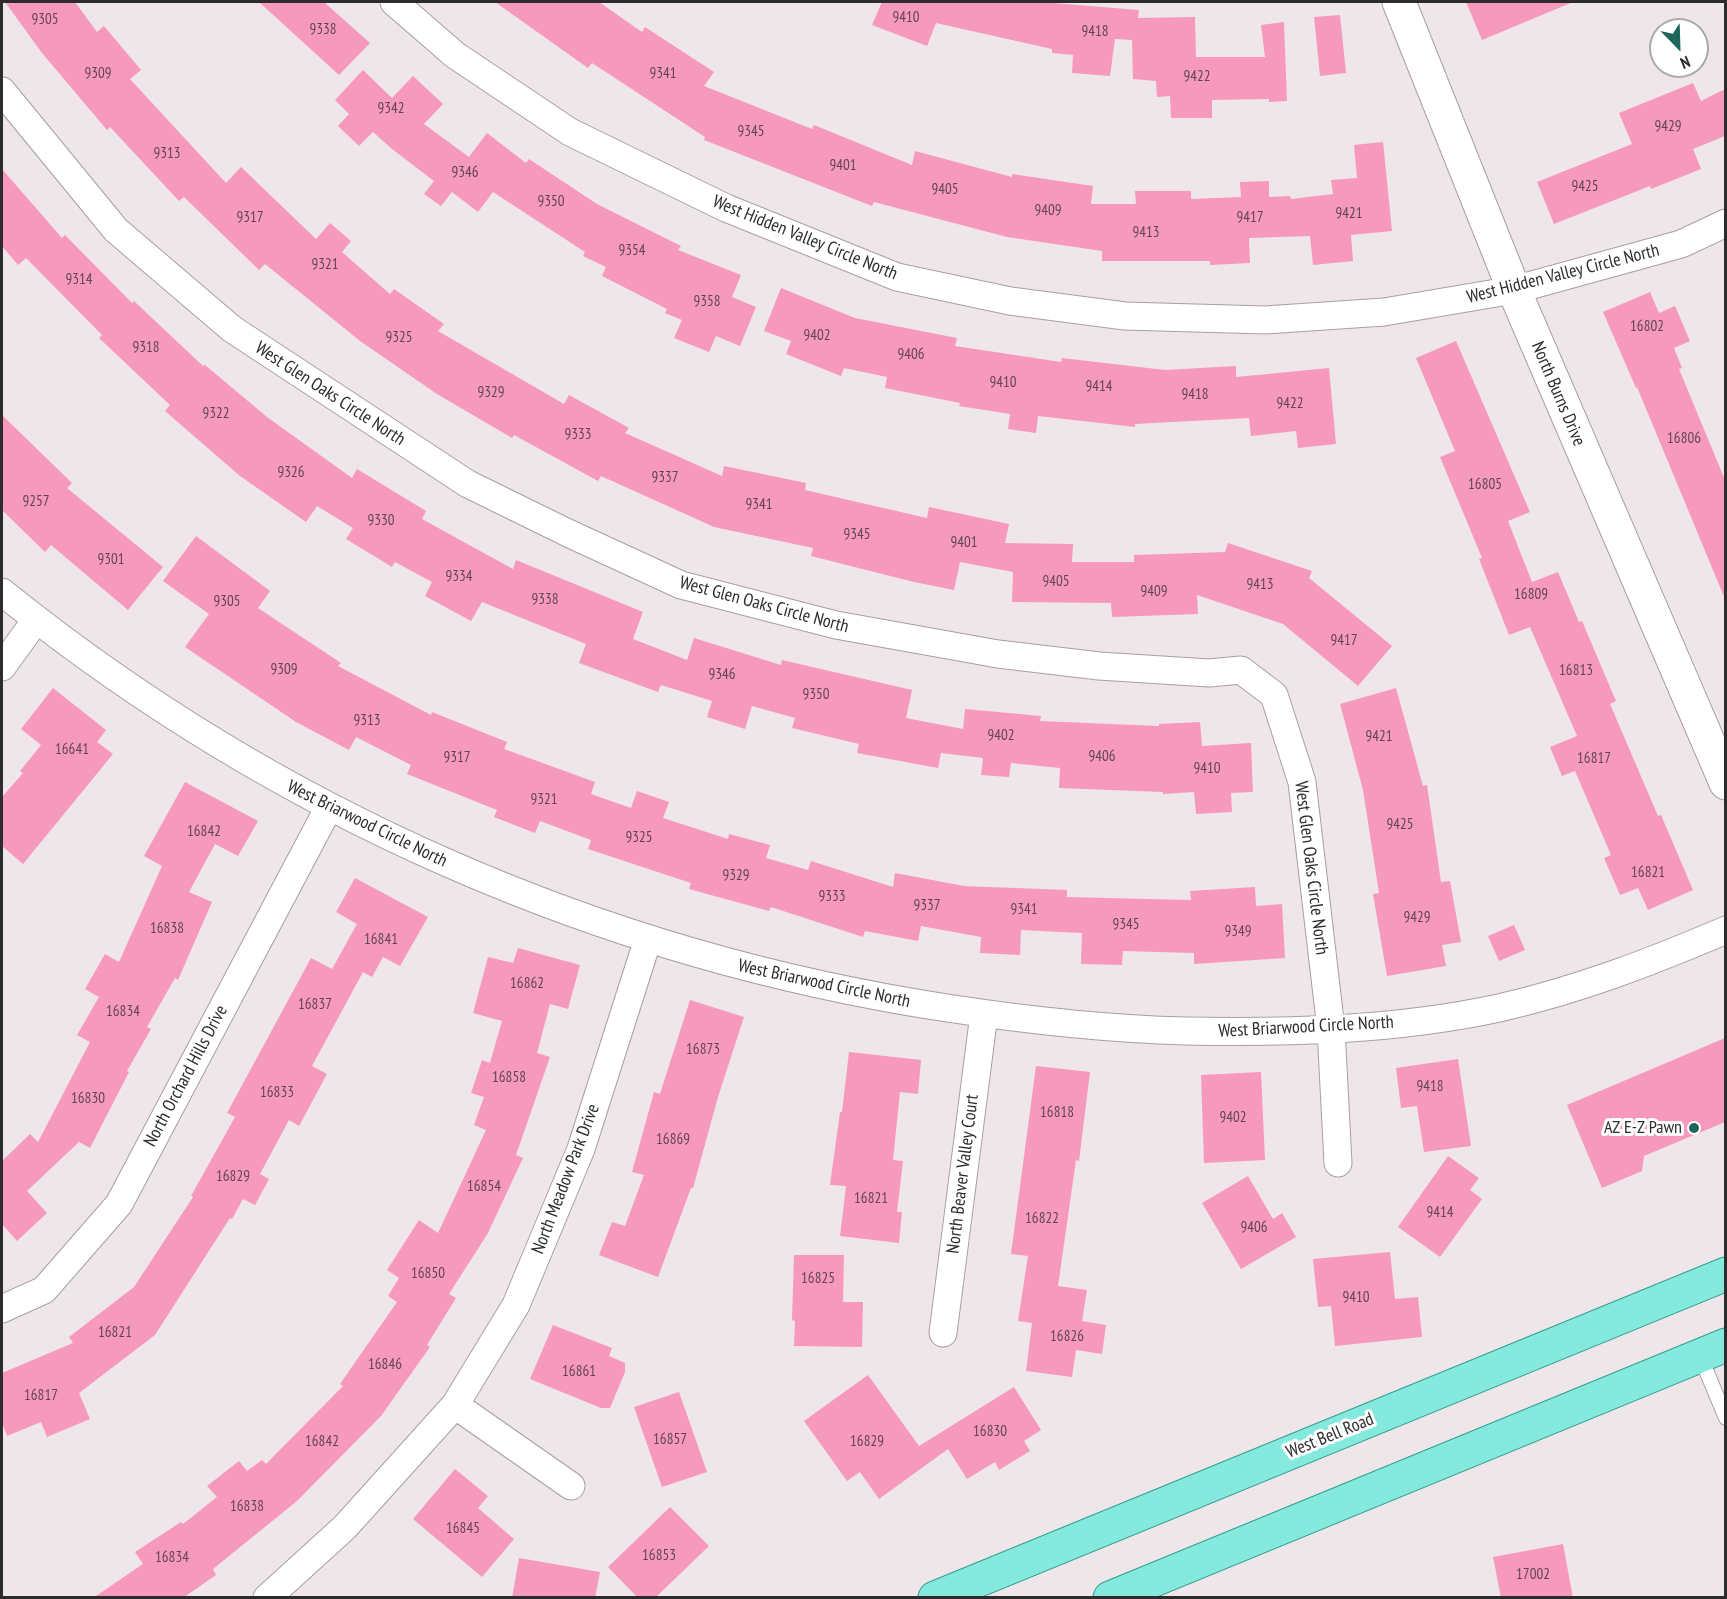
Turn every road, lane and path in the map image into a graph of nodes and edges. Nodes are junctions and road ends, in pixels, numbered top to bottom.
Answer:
1 (394, 2) edge
2 (1399, 2) edge
3 (2, 91) edge
4 (1725, 223) edge
5 (1514, 290) junction
6 (2, 592) edge
7 (36, 620) junction
8 (2, 667) edge
9 (1725, 783) edge
10 (328, 807) junction
11 (1725, 930) edge
12 (648, 939) junction
13 (984, 1014) junction
14 (1331, 1029) junction
15 (1338, 1163) dead end
16 (1725, 1274) edge
17 (2, 1309) edge
18 (943, 1333) dead end
19 (1713, 1350) edge
20 (455, 1405) junction
21 (1725, 1418) edge
22 (571, 1485) dead end
23 (267, 1598) edge
24 (935, 1598) edge
25 (1110, 1598) edge

1 - 5 street, West Hidden Valley Circle North
2 - 5 street, North Burns Drive
3 - 14 street, West Glen Oaks Circle North
4 - 5 street, West Hidden Valley Circle North
5 - 9 street, North Burns Drive
6 - 7 street, West Briarwood Circle North
7 - 8 street
7 - 10 street, West Briarwood Circle North
10 - 12 street, West Briarwood Circle North
10 - 17 street, North Orchard Hills Drive
11 - 14 street, West Briarwood Circle North
12 - 13 street, West Briarwood Circle North
12 - 20 street, North Meadow Park Drive
13 - 14 street, West Briarwood Circle North
13 - 18 street, North Beaver Valley Court
14 - 15 street, West Glen Oaks Circle North
16 - 24 main road, West Bell Road
19 - 21 lane
19 - 25 main road
20 - 22 street
20 - 23 street, North Meadow Park Drive

